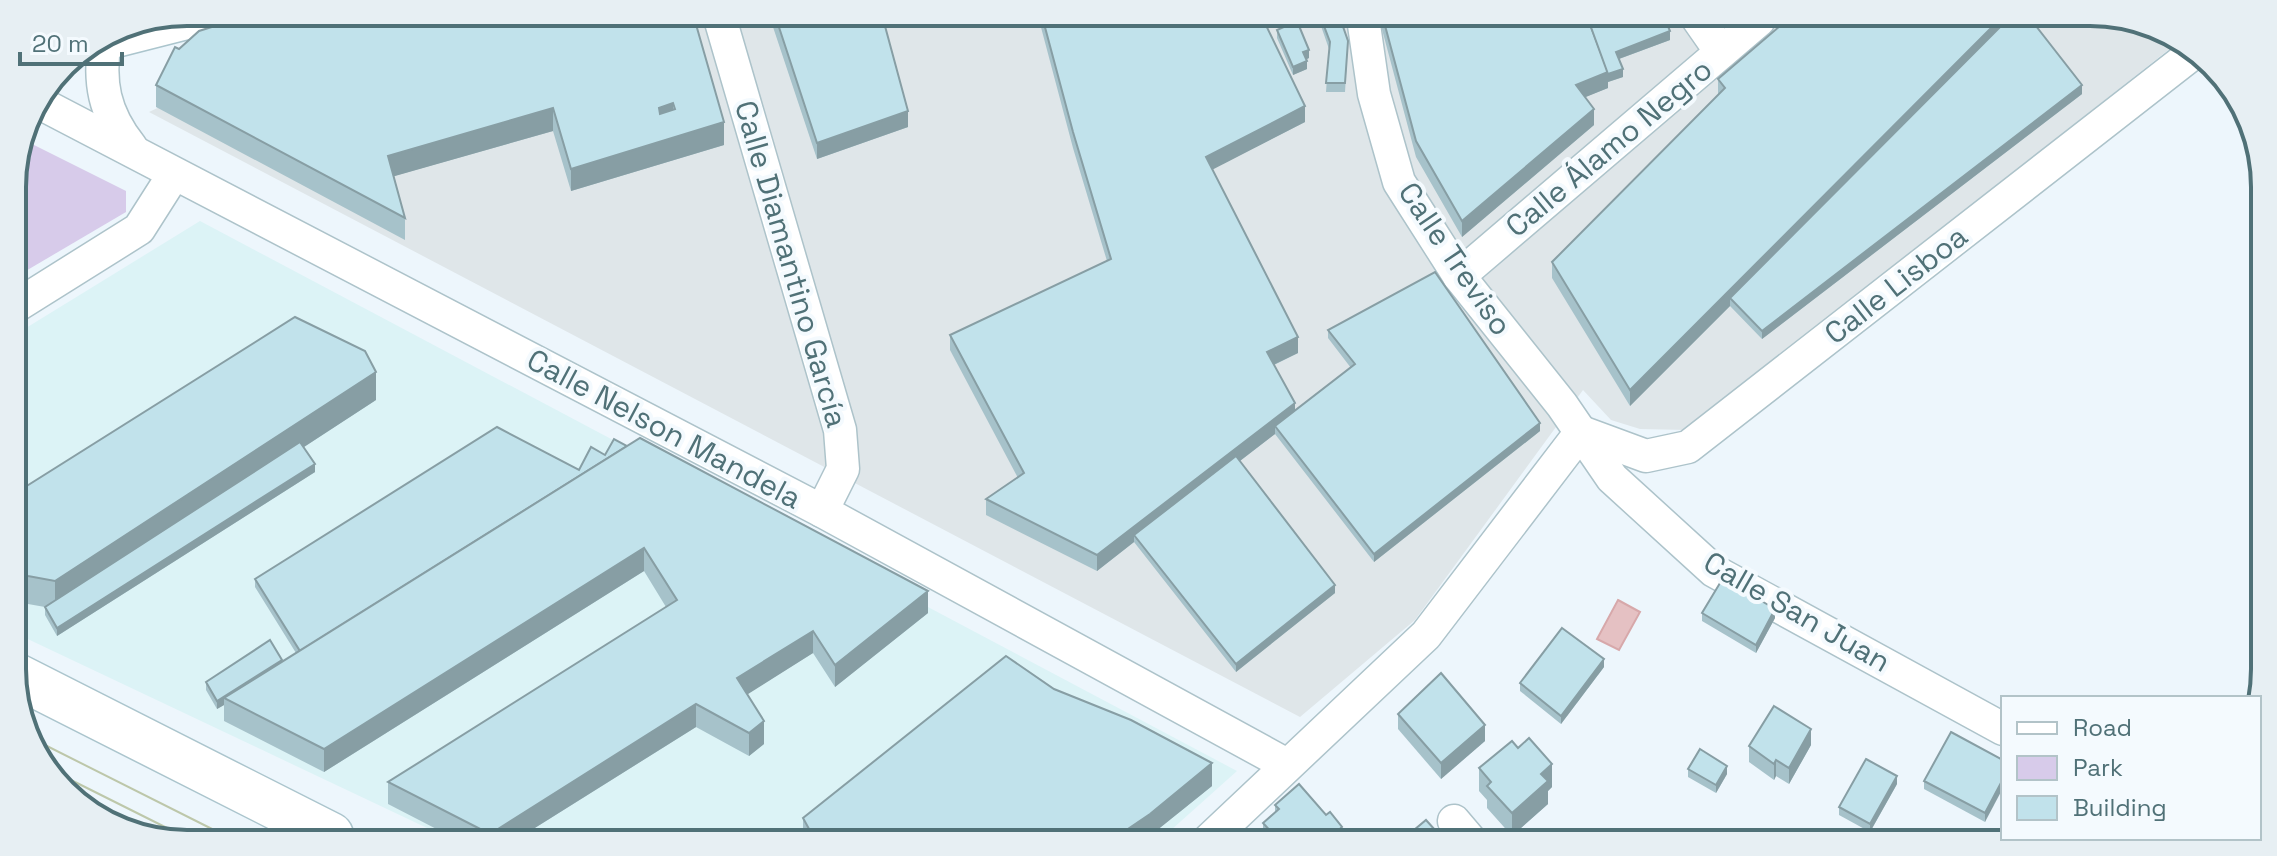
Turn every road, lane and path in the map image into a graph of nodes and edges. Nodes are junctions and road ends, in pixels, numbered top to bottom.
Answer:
1 (722, 26) edge
2 (1364, 26) edge
3 (1703, 26) edge
4 (1752, 26) edge
5 (100, 51) edge
6 (1721, 52) junction
7 (2187, 58) edge
8 (48, 107) edge
9 (133, 150) junction
10 (174, 174) junction
11 (1459, 276) junction
12 (26, 300) edge
13 (1581, 432) junction
14 (822, 511) junction
15 (27, 681) edge
16 (2001, 728) edge
17 (1287, 765) junction
18 (321, 830) edge
19 (1222, 830) edge

1 - 14 street, Calle Diamantino García
2 - 11 street, Calle Treviso
3 - 6 street
4 - 6 street, Calle Álamo Negro
5 - 9 street
6 - 11 street, Calle Álamo Negro
7 - 13 street, Calle Lisboa
8 - 9 street, Calle Nelson Mandela
9 - 10 street, Calle Nelson Mandela
10 - 12 street
10 - 14 street, Calle Nelson Mandela
11 - 13 street, Calle Treviso
13 - 16 street, Calle San Juan
13 - 17 street
14 - 17 street, Calle Nelson Mandela
15 - 18 main road
17 - 19 street

